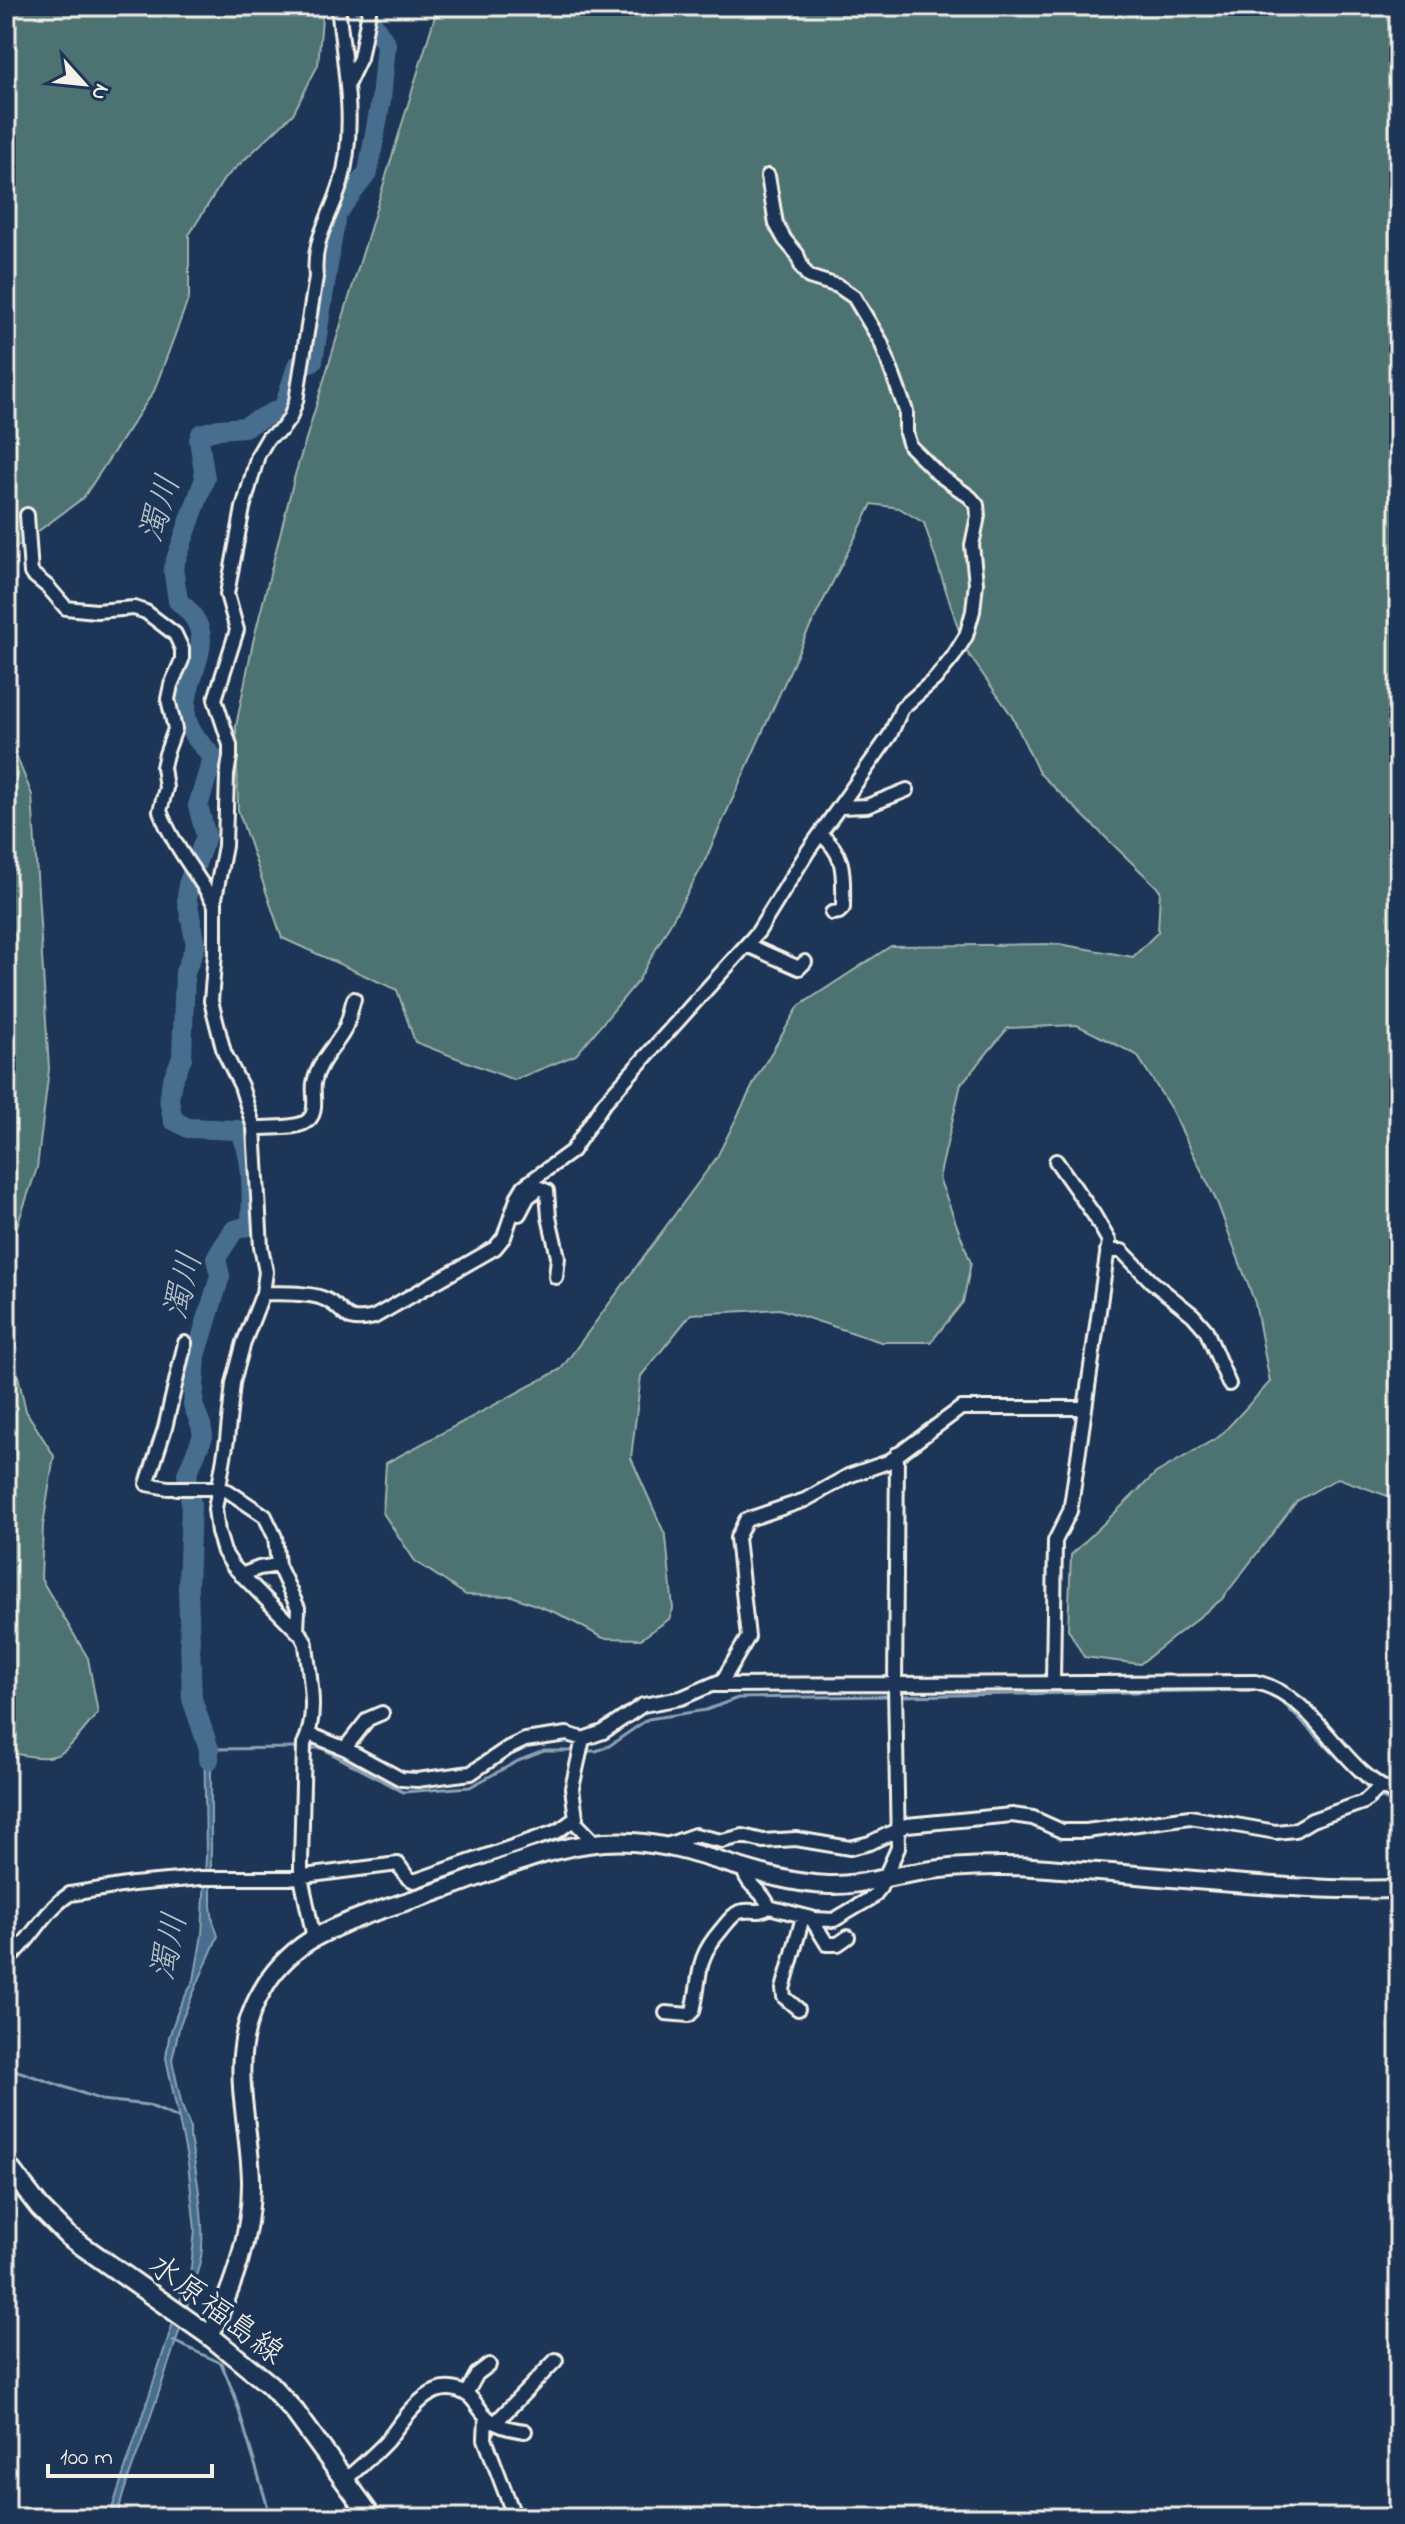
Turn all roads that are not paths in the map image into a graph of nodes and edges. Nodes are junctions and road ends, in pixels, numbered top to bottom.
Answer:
1 (338, 6) edge
2 (370, 6) edge
3 (348, 83) junction
4 (768, 176) dead end
5 (27, 515) dead end
6 (907, 790) dead end
7 (841, 807) junction
8 (820, 834) junction
9 (215, 905) junction
10 (832, 913) dead end
11 (747, 945) junction
12 (805, 962) dead end
13 (354, 999) dead end
14 (254, 1128) junction
15 (1056, 1161) dead end
16 (509, 1224) junction
17 (1107, 1251) junction
18 (556, 1277) dead end
19 (263, 1293) junction
20 (185, 1343) dead end
21 (1229, 1384) dead end
22 (1084, 1408) junction
23 (897, 1454) junction
24 (218, 1488) junction
25 (278, 1565) junction
26 (241, 1575) junction
27 (297, 1631) junction
28 (1053, 1682) junction
29 (715, 1685) junction
30 (896, 1694) junction
31 (382, 1713) dead end
32 (306, 1745) junction
33 (345, 1748) junction
34 (582, 1748) junction
35 (1376, 1792) junction
36 (1399, 1795) edge
37 (573, 1820) junction
38 (897, 1828) junction
39 (595, 1843) junction
40 (663, 1846) junction
41 (743, 1869) junction
42 (301, 1877) junction
43 (883, 1879) junction
44 (1399, 1889) edge
45 (769, 1907) junction
46 (807, 1918) junction
47 (848, 1937) dead end
48 (314, 1938) junction
49 (6, 1961) edge
50 (798, 2009) dead end
51 (666, 2013) dead end
52 (6, 2164) edge
53 (210, 2336) junction
54 (556, 2360) dead end
55 (489, 2365) dead end
56 (466, 2394) junction
57 (490, 2420) junction
58 (525, 2431) dead end
59 (344, 2481) junction
60 (361, 2513) edge
61 (515, 2518) edge

1 - 3 street
2 - 3 street
3 - 9 street
4 - 7 street
5 - 9 street
6 - 7 street
7 - 8 street
8 - 10 street
8 - 11 street
9 - 14 street
11 - 12 street
11 - 16 street
13 - 14 street
14 - 19 street
15 - 17 street
16 - 18 street
16 - 19 street
17 - 21 street
17 - 22 street
19 - 24 street
20 - 24 street
22 - 23 street
22 - 28 street
23 - 29 street
23 - 30 street
24 - 25 street
24 - 26 street
25 - 26 street
25 - 27 street
26 - 27 street
27 - 32 street
28 - 30 street
28 - 35 street
29 - 30 street
29 - 34 street
30 - 38 street
31 - 33 street
32 - 33 street
32 - 42 street
33 - 34 street
34 - 37 street
35 - 36 street
35 - 38 street
37 - 39 street
37 - 42 street
38 - 40 street
38 - 43 street
39 - 40 street
39 - 48 street
40 - 41 street
41 - 43 street
41 - 45 street
42 - 48 street
42 - 49 street
43 - 44 street
43 - 46 street
45 - 46 street
45 - 51 street
46 - 47 street
46 - 50 street
48 - 53 street
52 - 53 main road, 水原福島線
53 - 59 main road, 水原福島線
54 - 57 street
55 - 56 street
56 - 57 street
56 - 59 street
57 - 58 street
57 - 61 street
59 - 60 main road, 水原福島線

